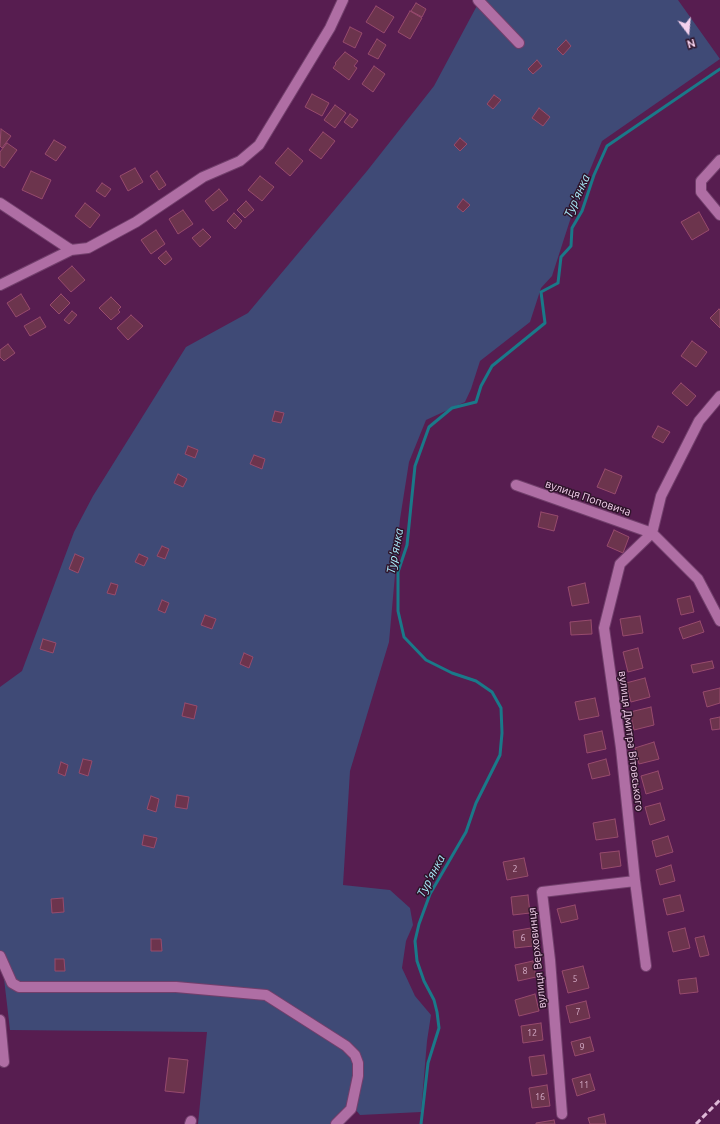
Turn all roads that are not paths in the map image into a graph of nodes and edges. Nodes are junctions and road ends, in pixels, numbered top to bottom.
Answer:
1 (343, 0) edge
2 (478, 0) edge
3 (519, 43) dead end
4 (720, 160) edge
5 (0, 203) edge
6 (720, 215) edge
7 (71, 250) junction
8 (0, 285) edge
9 (720, 396) edge
10 (516, 485) dead end
11 (652, 533) junction
12 (720, 620) edge
13 (635, 881) junction
14 (0, 956) edge
15 (646, 966) dead end
16 (0, 1020) edge
17 (4, 1062) dead end
18 (562, 1114) dead end
19 (336, 1124) edge

1 - 7 street
2 - 3 street
4 - 6 street
5 - 7 street
7 - 8 street
9 - 11 street
10 - 11 street, вулиця Поповича
11 - 12 street, вулиця Поповича
11 - 13 street, вулиця Дмитра Вітовського
13 - 15 street, вулиця Дмитра Вітовського
13 - 18 street, вулиця Верховинця
14 - 19 street
16 - 17 street

